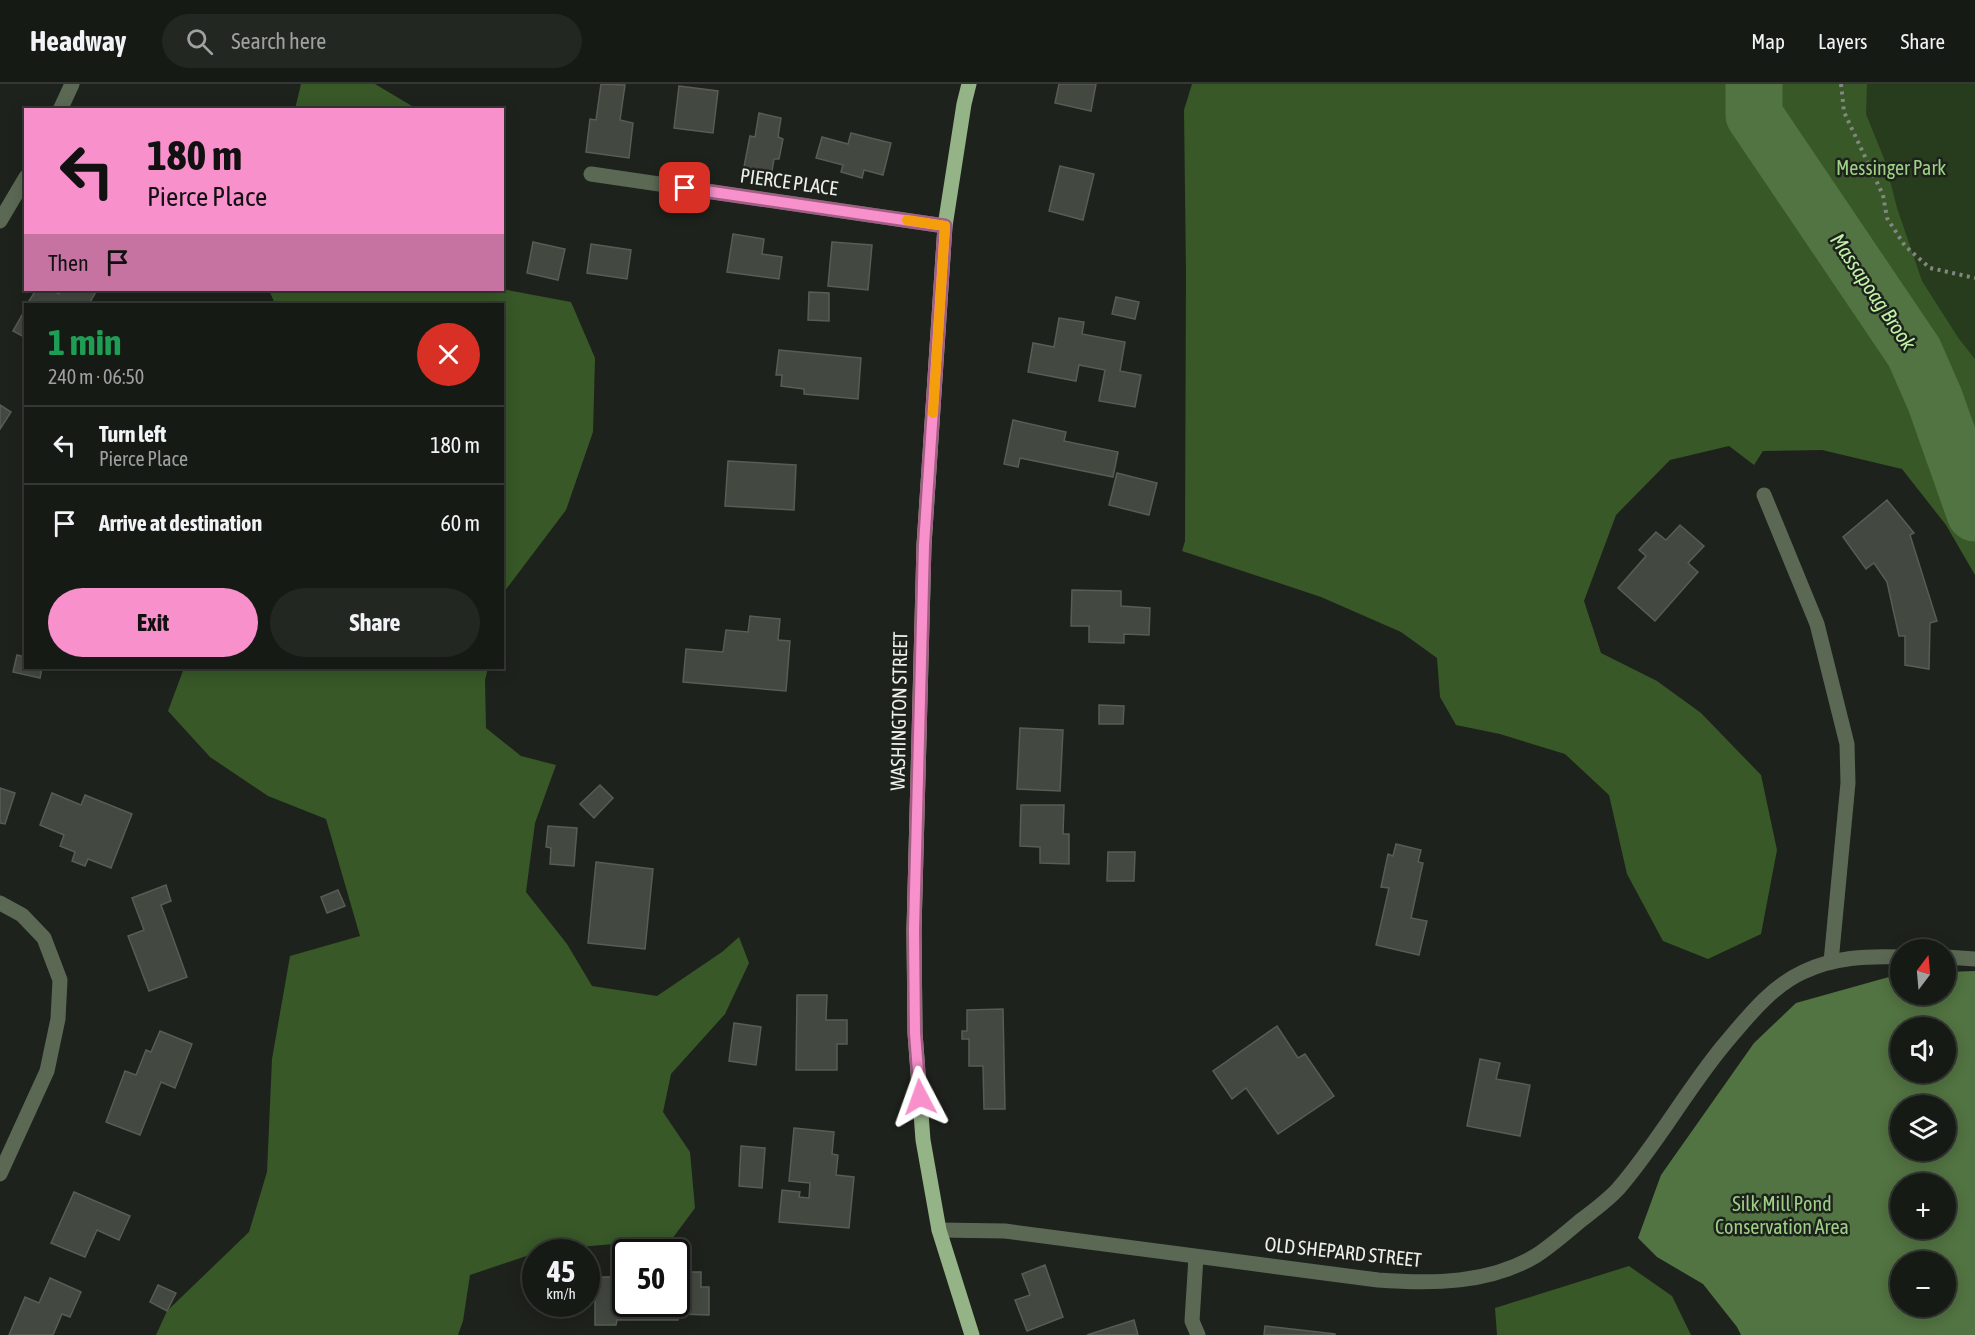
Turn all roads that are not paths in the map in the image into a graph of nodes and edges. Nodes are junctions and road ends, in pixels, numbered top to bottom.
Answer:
1 (72, 84) edge
2 (969, 84) edge
3 (61, 108) edge
4 (591, 174) dead end
5 (24, 180) edge
6 (0, 222) edge
7 (945, 226) junction
8 (1764, 495) dead end
9 (0, 903) edge
10 (1890, 957) edge
11 (1956, 958) edge
12 (1975, 959) edge
13 (1831, 962) junction
14 (0, 1174) edge
15 (939, 1230) junction
16 (1196, 1257) junction
17 (972, 1335) edge
18 (1198, 1335) edge

1 - 3 street
2 - 7 main road, WASHINGTON STREET
4 - 7 street, PIERCE PLACE
5 - 6 street
7 - 15 main road, WASHINGTON STREET
8 - 13 street
9 - 14 street
10 - 13 street, OLD SHEPARD STREET
11 - 12 street
13 - 16 street, OLD SHEPARD STREET
15 - 16 street, OLD SHEPARD STREET
15 - 17 main road, WASHINGTON STREET
16 - 18 street

